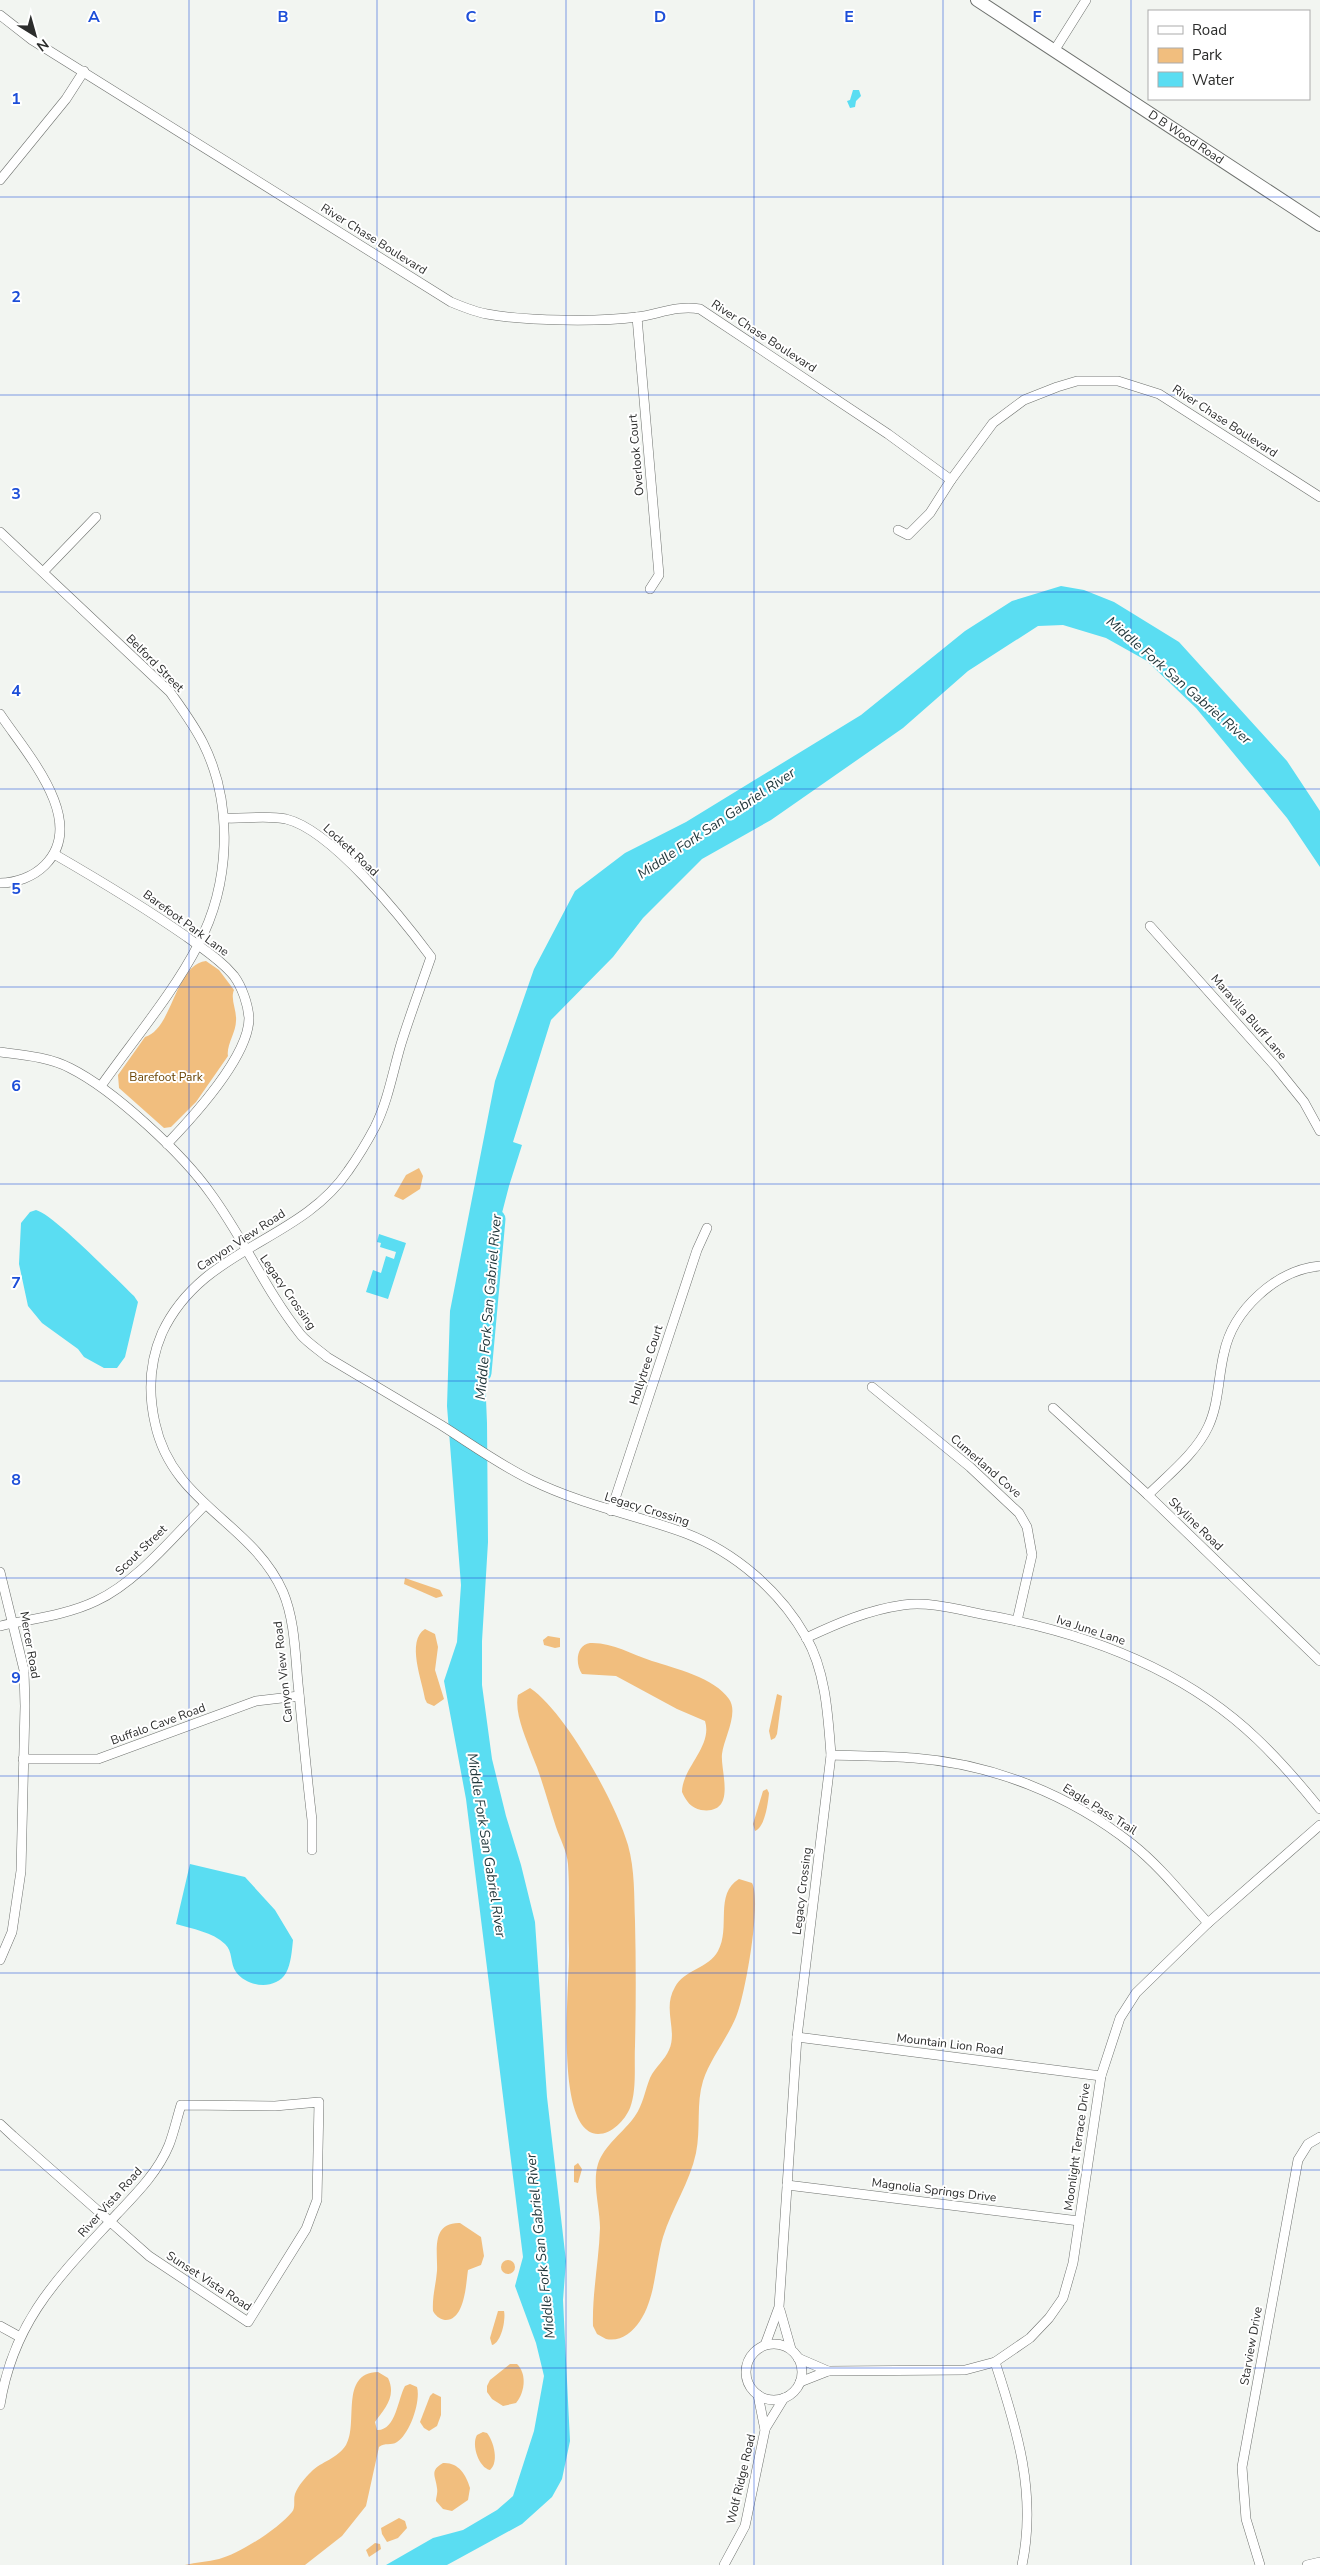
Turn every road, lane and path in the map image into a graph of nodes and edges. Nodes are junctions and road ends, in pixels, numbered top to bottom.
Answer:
1 (977, 0) edge
2 (1086, 0) edge
3 (0, 15) edge
4 (1054, 51) junction
5 (84, 71) junction
6 (0, 180) edge
7 (1320, 225) edge
8 (637, 317) junction
9 (951, 480) junction
10 (1320, 497) edge
11 (96, 517) dead end
12 (898, 530) dead end
13 (0, 532) edge
14 (43, 572) junction
15 (650, 589) dead end
16 (0, 714) edge
17 (224, 818) junction
18 (54, 854) junction
19 (0, 883) edge
20 (1150, 926) dead end
21 (198, 945) junction
22 (431, 957) joint
23 (0, 1052) edge
24 (101, 1086) junction
25 (1320, 1131) edge
26 (167, 1144) junction
27 (708, 1228) dead end
28 (244, 1250) junction
29 (1320, 1266) edge
30 (872, 1387) dead end
31 (1053, 1408) dead end
32 (1148, 1495) junction
33 (205, 1505) junction
34 (610, 1511) junction
35 (0, 1572) edge
36 (1017, 1621) junction
37 (14, 1622) junction
38 (0, 1626) edge
39 (806, 1638) junction
40 (1320, 1661) edge
41 (299, 1696) junction
42 (831, 1755) junction
43 (23, 1758) junction
44 (1320, 1809) edge
45 (1320, 1825) edge
46 (312, 1850) dead end
47 (1208, 1923) junction
48 (0, 1960) edge
49 (797, 2037) junction
50 (1101, 2076) junction
51 (319, 2102) joint
52 (0, 2124) edge
53 (1318, 2138) edge
54 (786, 2185) junction
55 (1079, 2221) junction
56 (110, 2222) junction
57 (779, 2307) junction
58 (0, 2326) edge
59 (20, 2337) junction
60 (764, 2345) junction
61 (791, 2349) junction
62 (798, 2358) junction
63 (995, 2362) junction
64 (828, 2371) junction
65 (800, 2382) junction
66 (758, 2394) junction
67 (784, 2398) junction
68 (0, 2405) edge
69 (765, 2430) junction
70 (1320, 2562) edge
71 (724, 2565) edge
72 (1022, 2565) edge
73 (1260, 2565) edge
74 (1308, 2565) edge

1 - 4 main road, D B Wood Road
2 - 4 street
3 - 5 street, River Chase Boulevard
4 - 7 main road, D B Wood Road
5 - 6 street
5 - 8 street, River Chase Boulevard
8 - 9 street, River Chase Boulevard
8 - 15 street, Overlook Court
9 - 10 street, River Chase Boulevard
9 - 12 street
11 - 14 street
13 - 14 street, Belford Street
14 - 17 street, Belford Street
16 - 18 street
17 - 21 street, Belford Street
17 - 22 street, Lockett Road
18 - 19 street
18 - 21 street, Barefoot Park Lane
20 - 25 street, Maravilla Bluff Lane
21 - 24 street, Belford Street
21 - 26 street, Barefoot Park Lane
22 - 28 street, Canyon View Road
23 - 24 street, Legacy Crossing
24 - 26 street, Legacy Crossing
26 - 28 street, Legacy Crossing
27 - 34 street, Hollytree Court
28 - 33 street, Canyon View Road
28 - 34 street, Legacy Crossing
29 - 32 street
30 - 36 street, Cumerland Cove
31 - 32 street, Skyline Road
32 - 40 street, Skyline Road
33 - 37 street, Scout Street
33 - 41 street, Canyon View Road
34 - 39 street, Legacy Crossing
35 - 37 street, Mercer Road
36 - 39 street, Iva June Lane
36 - 44 street, Iva June Lane
37 - 38 street, Scout Street
37 - 43 street, Mercer Road
39 - 42 street, Legacy Crossing
41 - 43 street, Buffalo Cave Road
41 - 46 street, Canyon View Road
42 - 47 street, Eagle Pass Trail
42 - 49 street, Legacy Crossing
43 - 48 street, Mercer Road
45 - 47 street, Moonlight Terrace Drive
47 - 50 street, Moonlight Terrace Drive
49 - 50 street, Mountain Lion Road
49 - 54 street, Legacy Crossing
50 - 55 street, Moonlight Terrace Drive
51 - 56 street, River Vista Road
51 - 56 street, Sunset Vista Road
52 - 56 street, Sunset Vista Road
53 - 73 street, Starview Drive
54 - 55 street, Magnolia Springs Drive
54 - 57 street, Legacy Crossing
55 - 63 street, Moonlight Terrace Drive
56 - 59 street, River Vista Road
57 - 60 street, Legacy Crossing
57 - 61 street, Legacy Crossing
58 - 59 street
59 - 68 street, River Vista Road
60 - 61 street
60 - 66 street, Legacy Crossing
61 - 62 street, Legacy Crossing
62 - 64 street, Moonlight Terrace Drive
62 - 65 street
63 - 64 street, Moonlight Terrace Drive
63 - 72 street
64 - 65 street, Moonlight Terrace Drive
65 - 67 street
66 - 67 street
66 - 69 street, Wolf Ridge Road
67 - 69 street
69 - 71 street, Wolf Ridge Road
70 - 74 street

